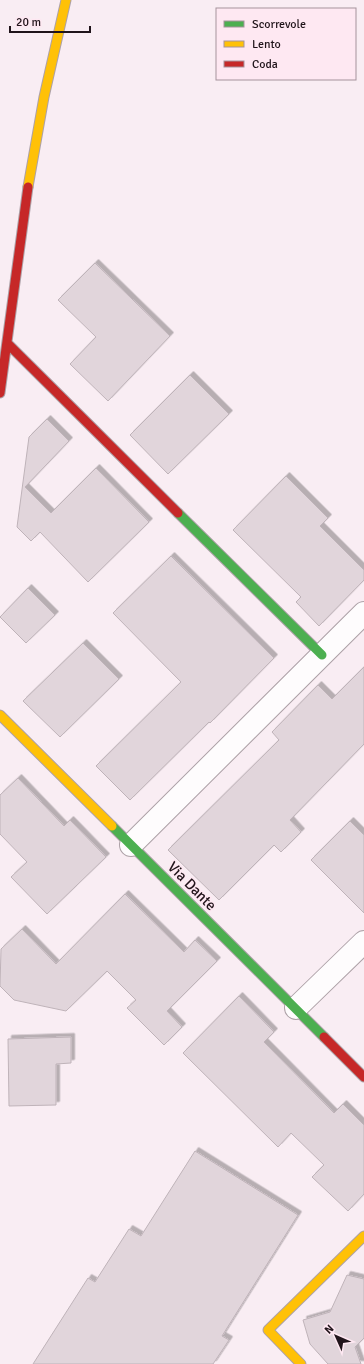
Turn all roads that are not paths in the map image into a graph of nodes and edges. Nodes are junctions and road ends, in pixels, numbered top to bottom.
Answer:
1 (66, 0) edge
2 (7, 343) junction
3 (0, 393) edge
4 (364, 613) edge
5 (322, 654) junction
6 (0, 715) edge
7 (131, 845) junction
8 (364, 942) edge
9 (296, 1008) junction
10 (364, 1077) edge
11 (364, 1236) edge
12 (301, 1364) edge

1 - 2 street
2 - 3 street
2 - 5 street
4 - 5 street
5 - 7 street
6 - 7 street, Via Dante
7 - 9 street, Via Dante
8 - 9 street
9 - 10 street, Via Dante
11 - 12 street

